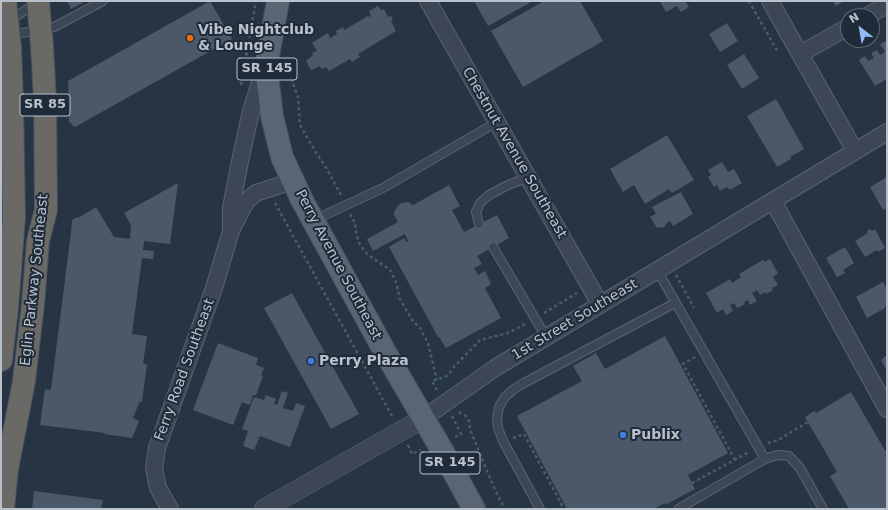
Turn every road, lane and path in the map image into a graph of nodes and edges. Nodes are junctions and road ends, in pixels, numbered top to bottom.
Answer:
1 (38, 1) edge
2 (103, 1) edge
3 (278, 1) edge
4 (428, 1) edge
5 (770, 1) edge
6 (6, 21) edge
7 (41, 30) junction
8 (840, 32) edge
9 (800, 54) junction
10 (267, 61) junction
11 (497, 122) junction
12 (887, 132) edge
13 (855, 151) junction
14 (528, 177) junction
15 (293, 181) junction
16 (772, 201) junction
17 (314, 221) junction
18 (479, 224) dead end
19 (231, 231) junction
20 (492, 247) dead end
21 (680, 270) dead end
22 (660, 276) junction
23 (675, 303) junction
24 (600, 304) junction
25 (546, 337) junction
26 (703, 352) junction
27 (1, 355) edge
28 (27, 355) junction
29 (887, 409) edge
30 (424, 418) junction
31 (503, 441) junction
32 (735, 460) dead end
33 (766, 460) junction
34 (3, 509) edge
35 (170, 509) edge
36 (264, 509) edge
37 (474, 509) edge
38 (540, 509) edge
39 (564, 509) edge
40 (678, 509) edge
41 (823, 509) edge

1 - 6 lane
1 - 7 highway, Eglin Parkway Southeast / SR 85
2 - 7 lane
3 - 10 main road, Perry Avenue Southeast / SR 145
4 - 11 street, Chestnut Avenue Southeast
5 - 9 street
6 - 7 lane
6 - 27 highway, Eglin Parkway Southeast / SR 85
7 - 28 highway, Eglin Parkway Southeast / SR 85
8 - 9 street
9 - 13 street
10 - 15 main road, Perry Avenue Southeast / SR 145
10 - 19 street, Ferry Road Southeast
11 - 14 street, Chestnut Avenue Southeast
11 - 17 lane
12 - 13 street, 1st Street Southeast
13 - 16 street, 1st Street Southeast
14 - 18 lane
14 - 24 street, Chestnut Avenue Southeast
15 - 17 main road, Perry Avenue Southeast / SR 145
15 - 19 street, Ferry Road Southeast
16 - 22 street, 1st Street Southeast
16 - 29 street
17 - 30 main road, Perry Avenue Southeast / SR 145
19 - 35 street, Ferry Road Southeast
20 - 25 lane
21 - 22 path
22 - 23 lane
22 - 24 street, 1st Street Southeast
23 - 26 lane
23 - 31 lane
24 - 25 street, 1st Street Southeast
25 - 30 street, 1st Street Southeast
26 - 32 path
26 - 33 lane
27 - 28 street
28 - 34 highway, Eglin Parkway Southeast / SR 85
30 - 36 street, 1st Street Southeast
30 - 37 main road, Perry Avenue Southeast / SR 145
31 - 38 lane
31 - 39 path
33 - 40 lane
33 - 41 lane

